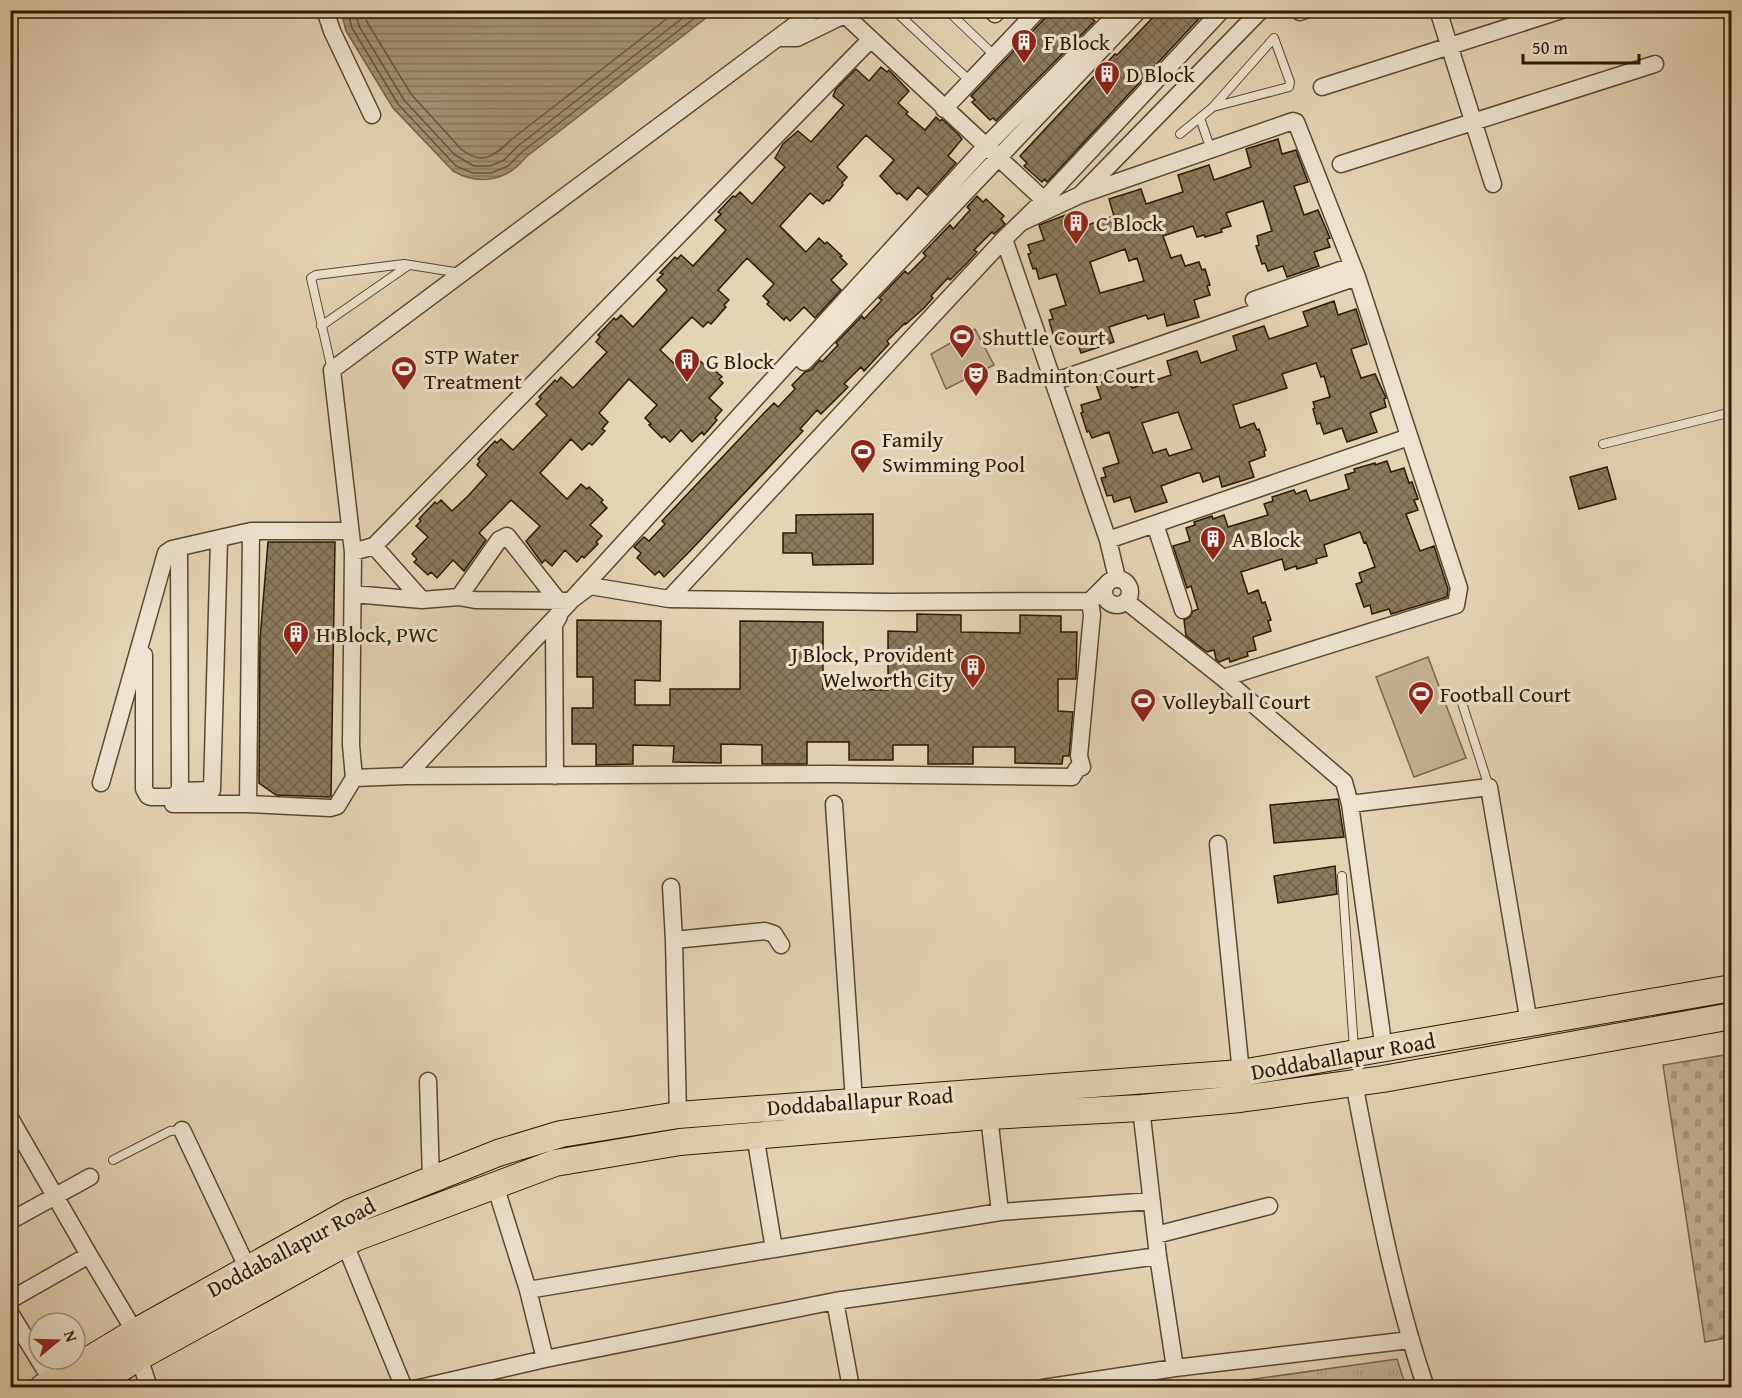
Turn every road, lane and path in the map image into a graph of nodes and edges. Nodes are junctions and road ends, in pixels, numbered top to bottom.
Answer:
1 (325, 10) edge
2 (815, 10) edge
3 (894, 10) edge
4 (947, 10) edge
5 (1038, 10) edge
6 (1120, 10) edge
7 (1139, 10) edge
8 (1222, 10) edge
9 (1261, 10) edge
10 (1438, 10) edge
11 (1562, 10) edge
12 (779, 38) junction
13 (871, 39) junction
14 (1450, 46) junction
15 (995, 56) junction
16 (1655, 64) dead end
17 (970, 82) junction
18 (1322, 87) dead end
19 (1213, 107) junction
20 (944, 109) junction
21 (372, 115) dead end
22 (1200, 118) junction
23 (1473, 122) junction
24 (1180, 134) dead end
25 (986, 147) junction
26 (1211, 150) junction
27 (998, 159) junction
28 (1341, 164) dead end
29 (1493, 184) dead end
30 (1080, 195) junction
31 (1044, 200) junction
32 (1022, 222) junction
33 (1004, 239) junction
34 (410, 264) junction
35 (1354, 271) junction
36 (464, 273) junction
37 (321, 326) junction
38 (332, 370) junction
39 (1052, 377) junction
40 (1731, 412) edge
41 (1407, 433) junction
42 (1603, 444) dead end
43 (1155, 524) junction
44 (251, 531) junction
45 (350, 531) junction
46 (1106, 535) junction
47 (219, 540) junction
48 (374, 546) junction
49 (180, 548) junction
50 (353, 552) junction
51 (1111, 582) junction
52 (590, 586) junction
53 (353, 594) junction
54 (459, 597) junction
55 (669, 599) junction
56 (422, 600) junction
57 (1090, 601) junction
58 (565, 603) junction
59 (1184, 610) dead end
60 (144, 636) junction
61 (1223, 678) junction
62 (1462, 703) dead end
63 (406, 776) junction
64 (555, 776) junction
65 (354, 778) junction
66 (101, 783) dead end
67 (1490, 787) junction
68 (176, 794) junction
69 (248, 804) junction
70 (834, 804) dead end
71 (1350, 804) junction
72 (1218, 844) dead end
73 (1342, 876) dead end
74 (671, 887) dead end
75 (674, 940) junction
76 (782, 945) dead end
77 (1731, 988) edge
78 (1613, 1009) junction
79 (1731, 1016) edge
80 (1529, 1023) junction
81 (1618, 1036) junction
82 (1384, 1050) junction
83 (1354, 1054) junction
84 (1241, 1073) junction
85 (428, 1081) dead end
86 (1354, 1083) junction
87 (854, 1101) junction
88 (1141, 1108) junction
89 (678, 1115) junction
90 (989, 1116) junction
91 (10, 1118) edge
92 (182, 1130) joint
93 (755, 1135) junction
94 (112, 1160) dead end
95 (90, 1177) dead end
96 (431, 1180) junction
97 (495, 1185) junction
98 (55, 1196) junction
99 (1152, 1201) junction
100 (1269, 1206) dead end
101 (1000, 1212) junction
102 (10, 1221) edge
103 (1156, 1235) junction
104 (345, 1244) junction
105 (774, 1249) junction
106 (89, 1255) junction
107 (1158, 1256) junction
108 (248, 1269) junction
109 (528, 1290) junction
110 (10, 1300) edge
111 (836, 1301) junction
112 (10, 1313) edge
113 (135, 1332) junction
114 (1410, 1340) junction
115 (139, 1357) junction
116 (545, 1359) junction
117 (1175, 1368) junction
118 (47, 1384) edge
119 (88, 1388) edge
120 (148, 1388) edge
121 (404, 1388) edge
122 (419, 1388) edge
123 (851, 1388) edge
124 (1043, 1388) edge
125 (1426, 1388) edge

1 - 21 street
2 - 12 street
3 - 17 lane
4 - 15 lane
5 - 15 street
6 - 25 street
7 - 27 street
8 - 31 street
9 - 30 street
10 - 14 street
11 - 14 street
12 - 13 street
12 - 36 street
13 - 20 street
13 - 48 street
14 - 18 street
14 - 23 street
15 - 17 street
16 - 23 street
17 - 20 street
19 - 19 lane
19 - 22 lane
20 - 25 street
22 - 24 lane
22 - 26 lane
23 - 28 street
23 - 29 street
25 - 27 street
25 - 58 street
26 - 30 street
26 - 35 street
27 - 31 street
27 - 52 street
30 - 32 street
31 - 32 street
32 - 33 street
33 - 39 street
33 - 55 street
34 - 36 lane
34 - 37 lane
34 - 37 lane
35 - 39 street
35 - 41 street
36 - 38 street
37 - 38 lane
38 - 45 street
39 - 46 street
40 - 42 lane
41 - 43 street
41 - 46 street
41 - 61 street
43 - 46 street
43 - 59 street
44 - 45 street
44 - 47 street
44 - 69 street
45 - 50 street
46 - 51 street
47 - 49 street
47 - 68 street
48 - 50 street
48 - 56 street
49 - 60 street
49 - 68 street
50 - 53 street
51 - 57 street
51 - 61 street
52 - 55 street
52 - 58 street
53 - 56 street
53 - 65 street
54 - 56 street
54 - 58 street
54 - 58 street
55 - 57 street
57 - 64 street
58 - 63 street
58 - 64 street
60 - 66 street
60 - 68 street
61 - 71 street
62 - 67 lane
63 - 64 street
63 - 65 street
65 - 69 street
67 - 71 street
67 - 80 street
68 - 69 street
70 - 87 street
71 - 82 street
72 - 84 street
73 - 83 lane
74 - 75 street
75 - 76 street
75 - 89 street
77 - 78 main road, Doddaballapur Road
78 - 80 main road, Doddaballapur Road
78 - 81 main road
79 - 81 main road, Doddaballapur Road
80 - 82 main road, Doddaballapur Road
81 - 86 main road, Doddaballapur Road
82 - 83 main road, Doddaballapur Road
83 - 84 main road, Doddaballapur Road
84 - 87 main road, Doddaballapur Road
85 - 96 street
86 - 88 main road, Doddaballapur Road
86 - 114 street
87 - 89 main road, Doddaballapur Road
88 - 90 main road, Doddaballapur Road
88 - 99 street
89 - 96 main road, Doddaballapur Road
90 - 93 main road, Doddaballapur Road
90 - 101 street
91 - 98 street
92 - 94 lane
92 - 108 street
93 - 97 main road, Doddaballapur Road
93 - 105 street
95 - 98 street
96 - 108 main road, Doddaballapur Road
97 - 104 main road, Doddaballapur Road
97 - 109 street
98 - 102 street
98 - 106 street
99 - 101 street
99 - 103 street
100 - 103 street
101 - 105 street
103 - 107 street
104 - 115 main road, Doddaballapur Road
104 - 121 street
105 - 109 street
106 - 110 street
106 - 113 street
107 - 111 street
107 - 117 street
108 - 113 main road, Doddaballapur Road
109 - 116 street
111 - 116 street
111 - 123 street
112 - 118 street
113 - 118 main road, Doddaballapur Road
114 - 117 street
114 - 125 street
115 - 119 main road, Doddaballapur Road
115 - 120 street
116 - 122 street
117 - 124 street

